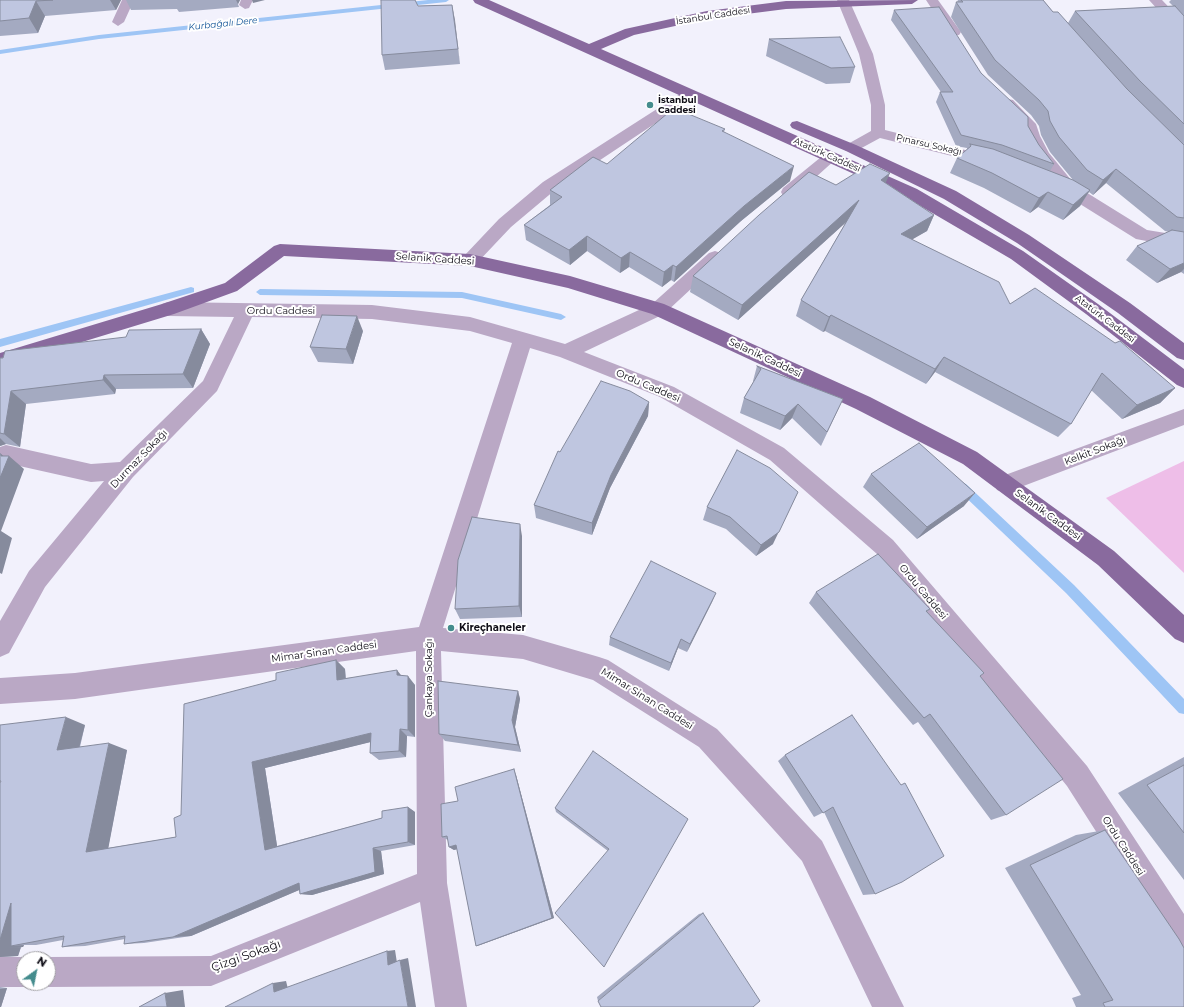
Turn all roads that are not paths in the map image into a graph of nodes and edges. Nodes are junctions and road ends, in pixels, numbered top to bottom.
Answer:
1 (128, 0) edge
2 (507, 0) edge
3 (912, 0) edge
4 (932, 0) edge
5 (1155, 0) edge
6 (482, 1) edge
7 (843, 1) edge
8 (118, 22) dead end
9 (1184, 30) edge
10 (604, 43) junction
11 (962, 45) edge
12 (590, 49) junction
13 (690, 94) junction
14 (998, 94) edge
15 (758, 108) dead end
16 (786, 120) dead end
17 (878, 133) junction
18 (851, 148) junction
19 (831, 156) junction
20 (1005, 166) edge
21 (1041, 179) edge
22 (1070, 190) junction
23 (778, 201) edge
24 (1184, 242) edge
25 (726, 246) edge
26 (470, 260) junction
27 (168, 309) junction
28 (658, 309) junction
29 (246, 311) junction
30 (523, 339) junction
31 (566, 352) junction
32 (1184, 353) edge
33 (0, 360) edge
34 (1184, 380) edge
35 (1184, 417) edge
36 (0, 456) edge
37 (125, 471) junction
38 (1005, 484) junction
39 (1184, 631) edge
40 (428, 638) junction
41 (0, 644) edge
42 (0, 691) edge
43 (432, 883) junction
44 (1184, 941) edge
45 (0, 972) edge
46 (16, 972) edge
47 (56, 972) edge
48 (451, 1007) edge
49 (888, 1007) edge

1 - 8 street
2 - 10 main road
3 - 7 main road, İstanbul Caddesi
4 - 11 street
5 - 9 street
6 - 12 main road, Atatürk Caddesi
7 - 10 main road, İstanbul Caddesi
7 - 17 street
10 - 12 main road, İstanbul Caddesi
10 - 15 main road
12 - 13 main road, Atatürk Caddesi
13 - 19 main road, Atatürk Caddesi
13 - 26 street
14 - 22 street
16 - 18 main road, Atatürk Caddesi
17 - 18 street, Atatürk Caddesi
17 - 20 street, Pınarsu Sokağı
18 - 19 main road
18 - 32 main road, Atatürk Caddesi
19 - 23 street
19 - 34 main road, Atatürk Caddesi
21 - 22 street
22 - 24 street
25 - 28 street
26 - 27 main road, Selanik Caddesi
26 - 28 main road, Selanik Caddesi
27 - 29 street, Ordu Caddesi
27 - 33 main road, Ordu Caddesi
28 - 31 street
28 - 38 main road, Selanik Caddesi
29 - 30 street, Ordu Caddesi
29 - 37 street, Durmaz Sokağı
30 - 31 street, Ordu Caddesi
30 - 40 street, Çankaya Sokağı
31 - 44 street, Ordu Caddesi
35 - 38 street, Kelkit Sokağı
36 - 37 street
37 - 41 street, Durmaz Sokağı
38 - 39 main road, Selanik Caddesi
40 - 42 street, Mimar Sinan Caddesi
40 - 43 street, Çankaya Sokağı
40 - 49 street, Mimar Sinan Caddesi
43 - 47 street, Çizgi Sokağı
43 - 48 street, Çankaya Sokağı
45 - 46 street

